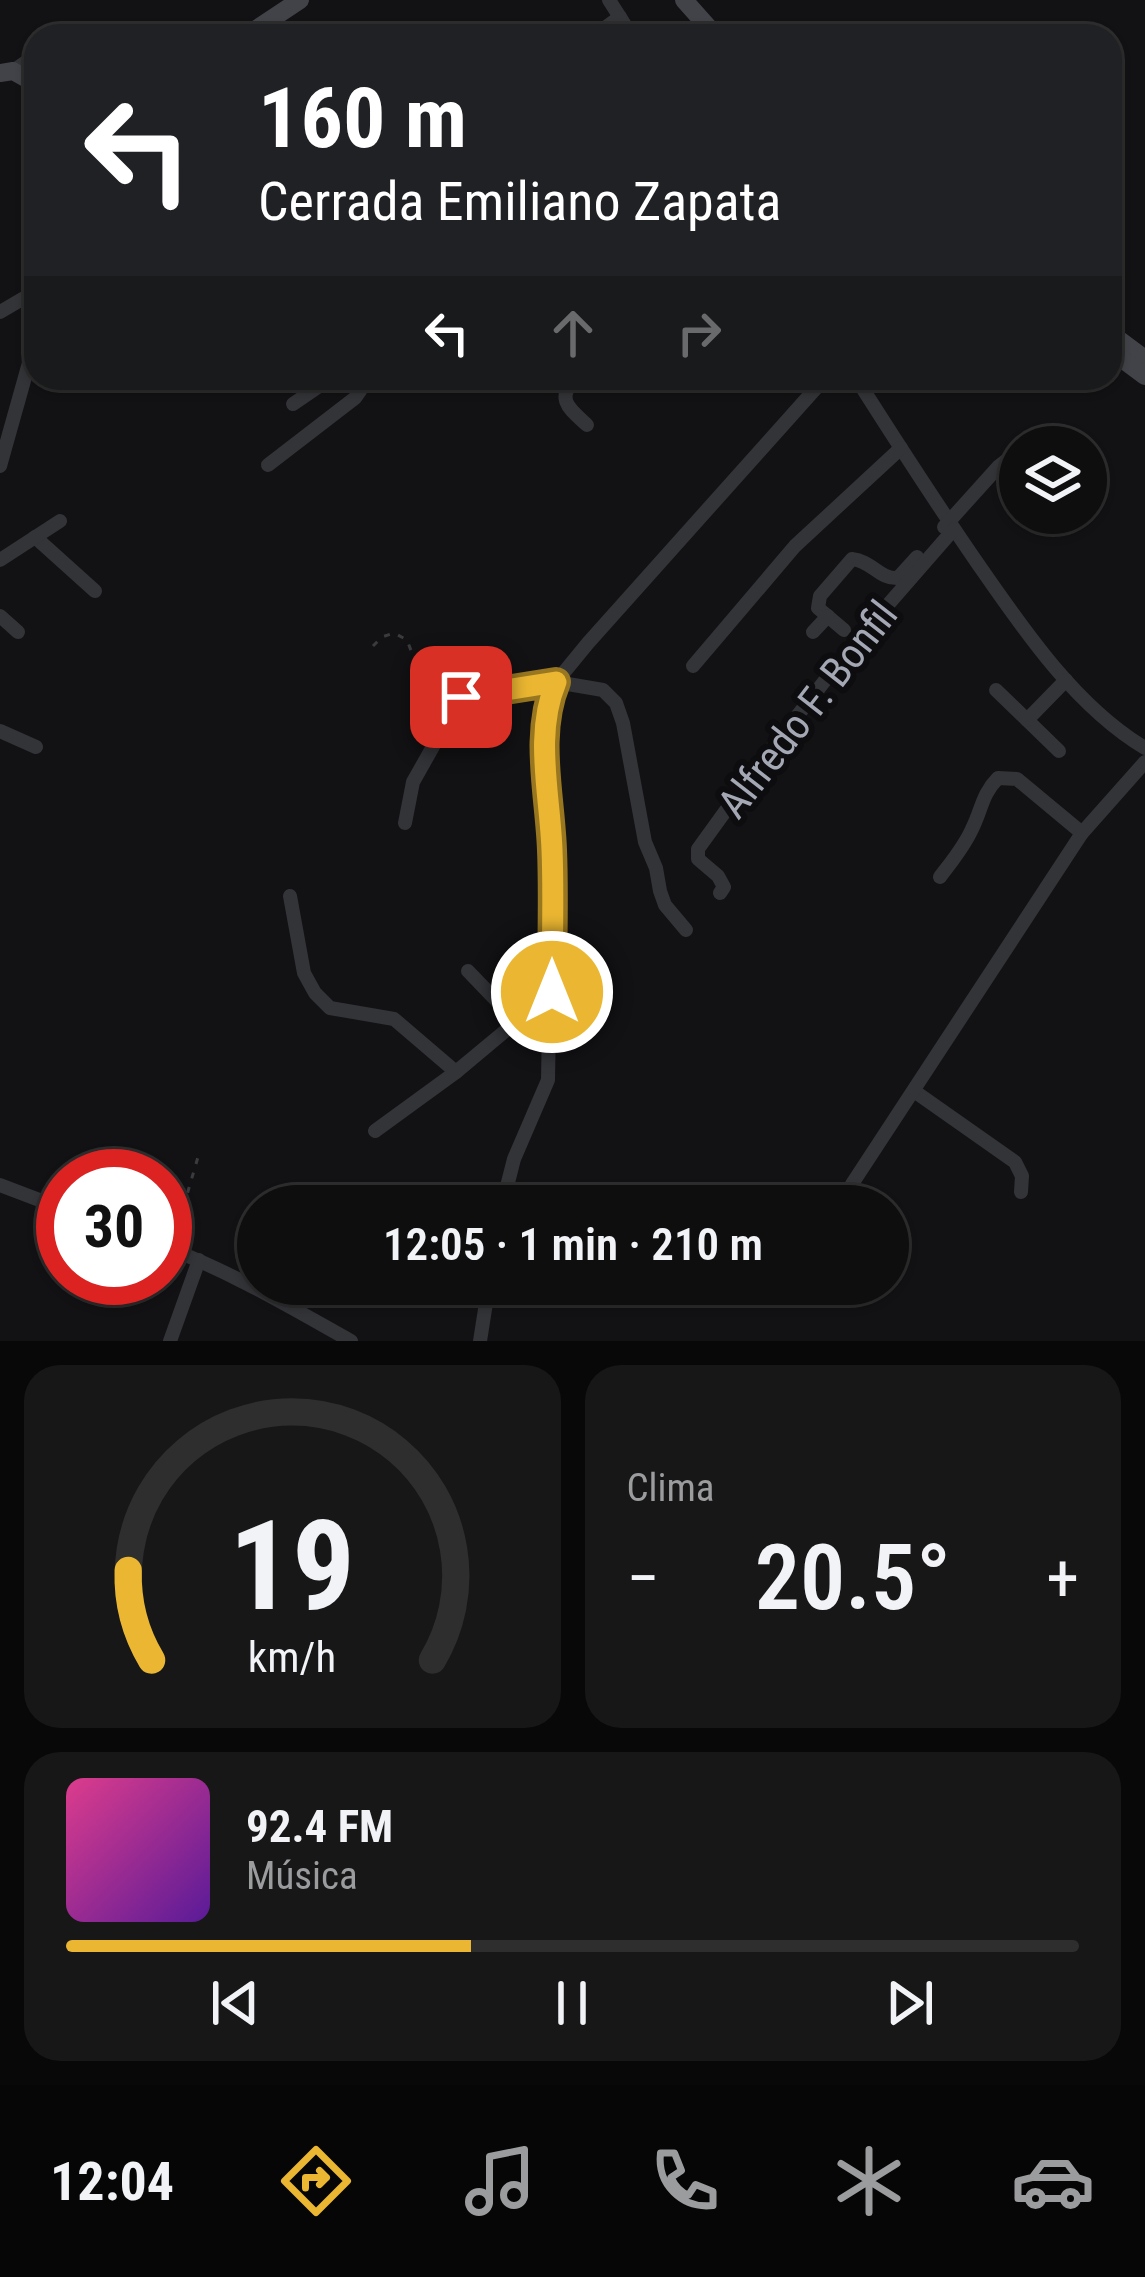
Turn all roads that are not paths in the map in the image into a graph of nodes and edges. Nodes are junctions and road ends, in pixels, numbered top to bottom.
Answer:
1 (300, 0) edge
2 (609, 0) edge
3 (684, 0) edge
4 (620, 16) junction
5 (264, 24) edge
6 (610, 24) edge
7 (625, 24) edge
8 (708, 24) edge
9 (24, 381) edge
10 (313, 390) edge
11 (360, 390) edge
12 (566, 390) edge
13 (814, 390) edge
14 (864, 390) edge
15 (293, 404) dead end
16 (587, 424) dead end
17 (901, 448) junction
18 (0, 466) edge
19 (268, 466) dead end
20 (999, 466) edge
21 (60, 521) dead end
22 (951, 525) junction
23 (35, 537) junction
24 (0, 560) edge
25 (95, 591) dead end
26 (0, 616) edge
27 (828, 616) junction
28 (844, 629) dead end
29 (18, 632) dead end
30 (813, 632) dead end
31 (693, 666) dead end
32 (1066, 680) junction
33 (556, 682) junction
34 (997, 690) dead end
35 (1027, 720) junction
36 (0, 730) edge
37 (36, 747) dead end
38 (1145, 748) edge
39 (1059, 751) dead end
40 (1145, 762) edge
41 (405, 823) dead end
42 (1082, 833) junction
43 (940, 877) dead end
44 (720, 893) dead end
45 (290, 896) dead end
46 (686, 930) dead end
47 (468, 971) dead end
48 (552, 992) junction
49 (517, 1022) junction
50 (455, 1072) junction
51 (914, 1091) junction
52 (374, 1131) dead end
53 (0, 1185) edge
54 (507, 1185) edge
55 (852, 1185) edge
56 (1021, 1192) dead end
57 (36, 1199) edge
58 (192, 1257) edge
59 (199, 1260) junction
60 (237, 1279) edge
61 (286, 1305) edge
62 (486, 1305) edge
63 (170, 1341) edge
64 (351, 1341) edge
65 (480, 1341) edge

1 - 5 main road
2 - 4 street
3 - 8 main road
4 - 6 street
4 - 7 street
9 - 18 street
10 - 15 street
11 - 19 street
12 - 16 street
13 - 33 street
14 - 17 street
17 - 22 street
17 - 31 street
20 - 22 street
21 - 23 street
22 - 27 street
22 - 32 street
22 - 44 street, Alfredo F. Bonfil
23 - 24 street
23 - 25 street
26 - 29 street
27 - 28 street
27 - 30 street
32 - 35 street
32 - 38 street
33 - 41 street
33 - 46 street
33 - 48 street
34 - 35 street
35 - 39 street
36 - 37 street
40 - 42 street
42 - 43 street
42 - 51 street
45 - 50 street
47 - 49 street
48 - 49 street
48 - 54 street
49 - 50 street
50 - 52 street
51 - 55 street
51 - 56 street
53 - 57 street
58 - 59 street
59 - 60 street
59 - 63 street
61 - 64 street
62 - 65 street

